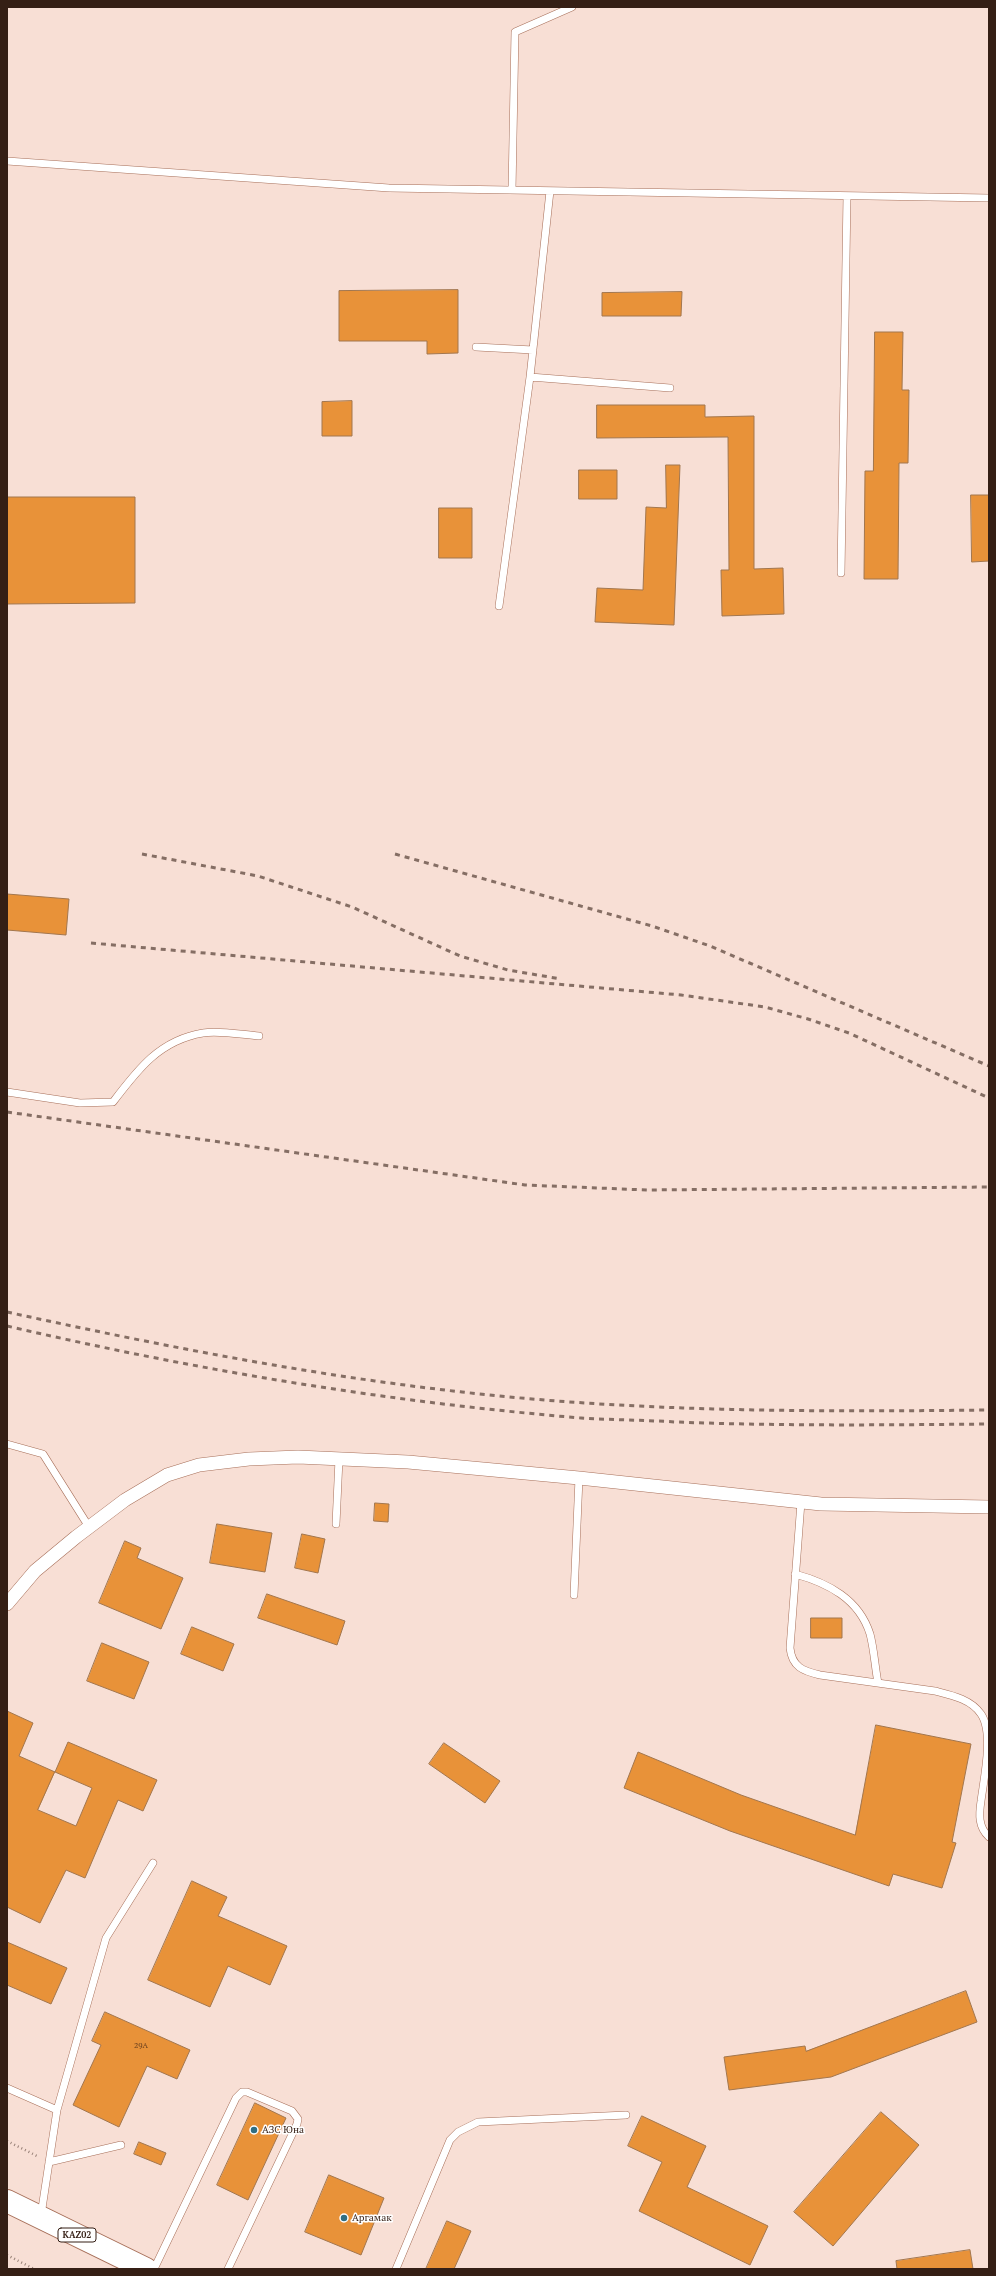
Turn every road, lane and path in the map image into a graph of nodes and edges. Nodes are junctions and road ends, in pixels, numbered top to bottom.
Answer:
1 (572, 7) edge
2 (7, 161) edge
3 (512, 190) junction
4 (550, 191) junction
5 (847, 196) junction
6 (989, 198) edge
7 (476, 347) dead end
8 (533, 350) junction
9 (530, 377) junction
10 (670, 388) dead end
11 (840, 573) dead end
12 (499, 606) dead end
13 (259, 1036) dead end
14 (7, 1092) edge
15 (7, 1444) edge
16 (339, 1459) junction
17 (579, 1478) junction
18 (801, 1502) junction
19 (989, 1507) edge
20 (336, 1524) dead end
21 (89, 1527) junction
22 (795, 1574) junction
23 (574, 1595) dead end
24 (7, 1604) edge
25 (878, 1683) junction
26 (989, 1837) edge
27 (154, 1863) dead end
28 (7, 2088) edge
29 (57, 2110) junction
30 (626, 2115) dead end
31 (7, 2141) edge
32 (121, 2145) dead end
33 (49, 2162) junction
34 (7, 2201) edge
35 (40, 2217) junction
36 (7, 2255) edge
37 (34, 2269) edge
38 (146, 2269) edge
39 (154, 2269) edge
40 (228, 2269) edge
41 (396, 2269) edge

1 - 3 lane
2 - 3 lane
3 - 4 lane
4 - 5 lane
4 - 8 lane
5 - 6 lane
5 - 11 lane
7 - 8 lane
8 - 9 lane
9 - 10 lane
9 - 12 lane
13 - 14 lane
15 - 21 lane
16 - 17 street
16 - 20 lane
16 - 21 street
17 - 18 street
17 - 23 lane
18 - 19 street
18 - 22 lane
21 - 24 street
22 - 25 lane
22 - 25 lane
25 - 26 lane
27 - 29 lane
28 - 29 lane
29 - 33 lane
30 - 41 lane
31 - 33 path
32 - 33 lane
33 - 35 lane
34 - 35 highway, KАZ02
35 - 38 highway, KАZ02
36 - 37 path
39 - 40 lane

